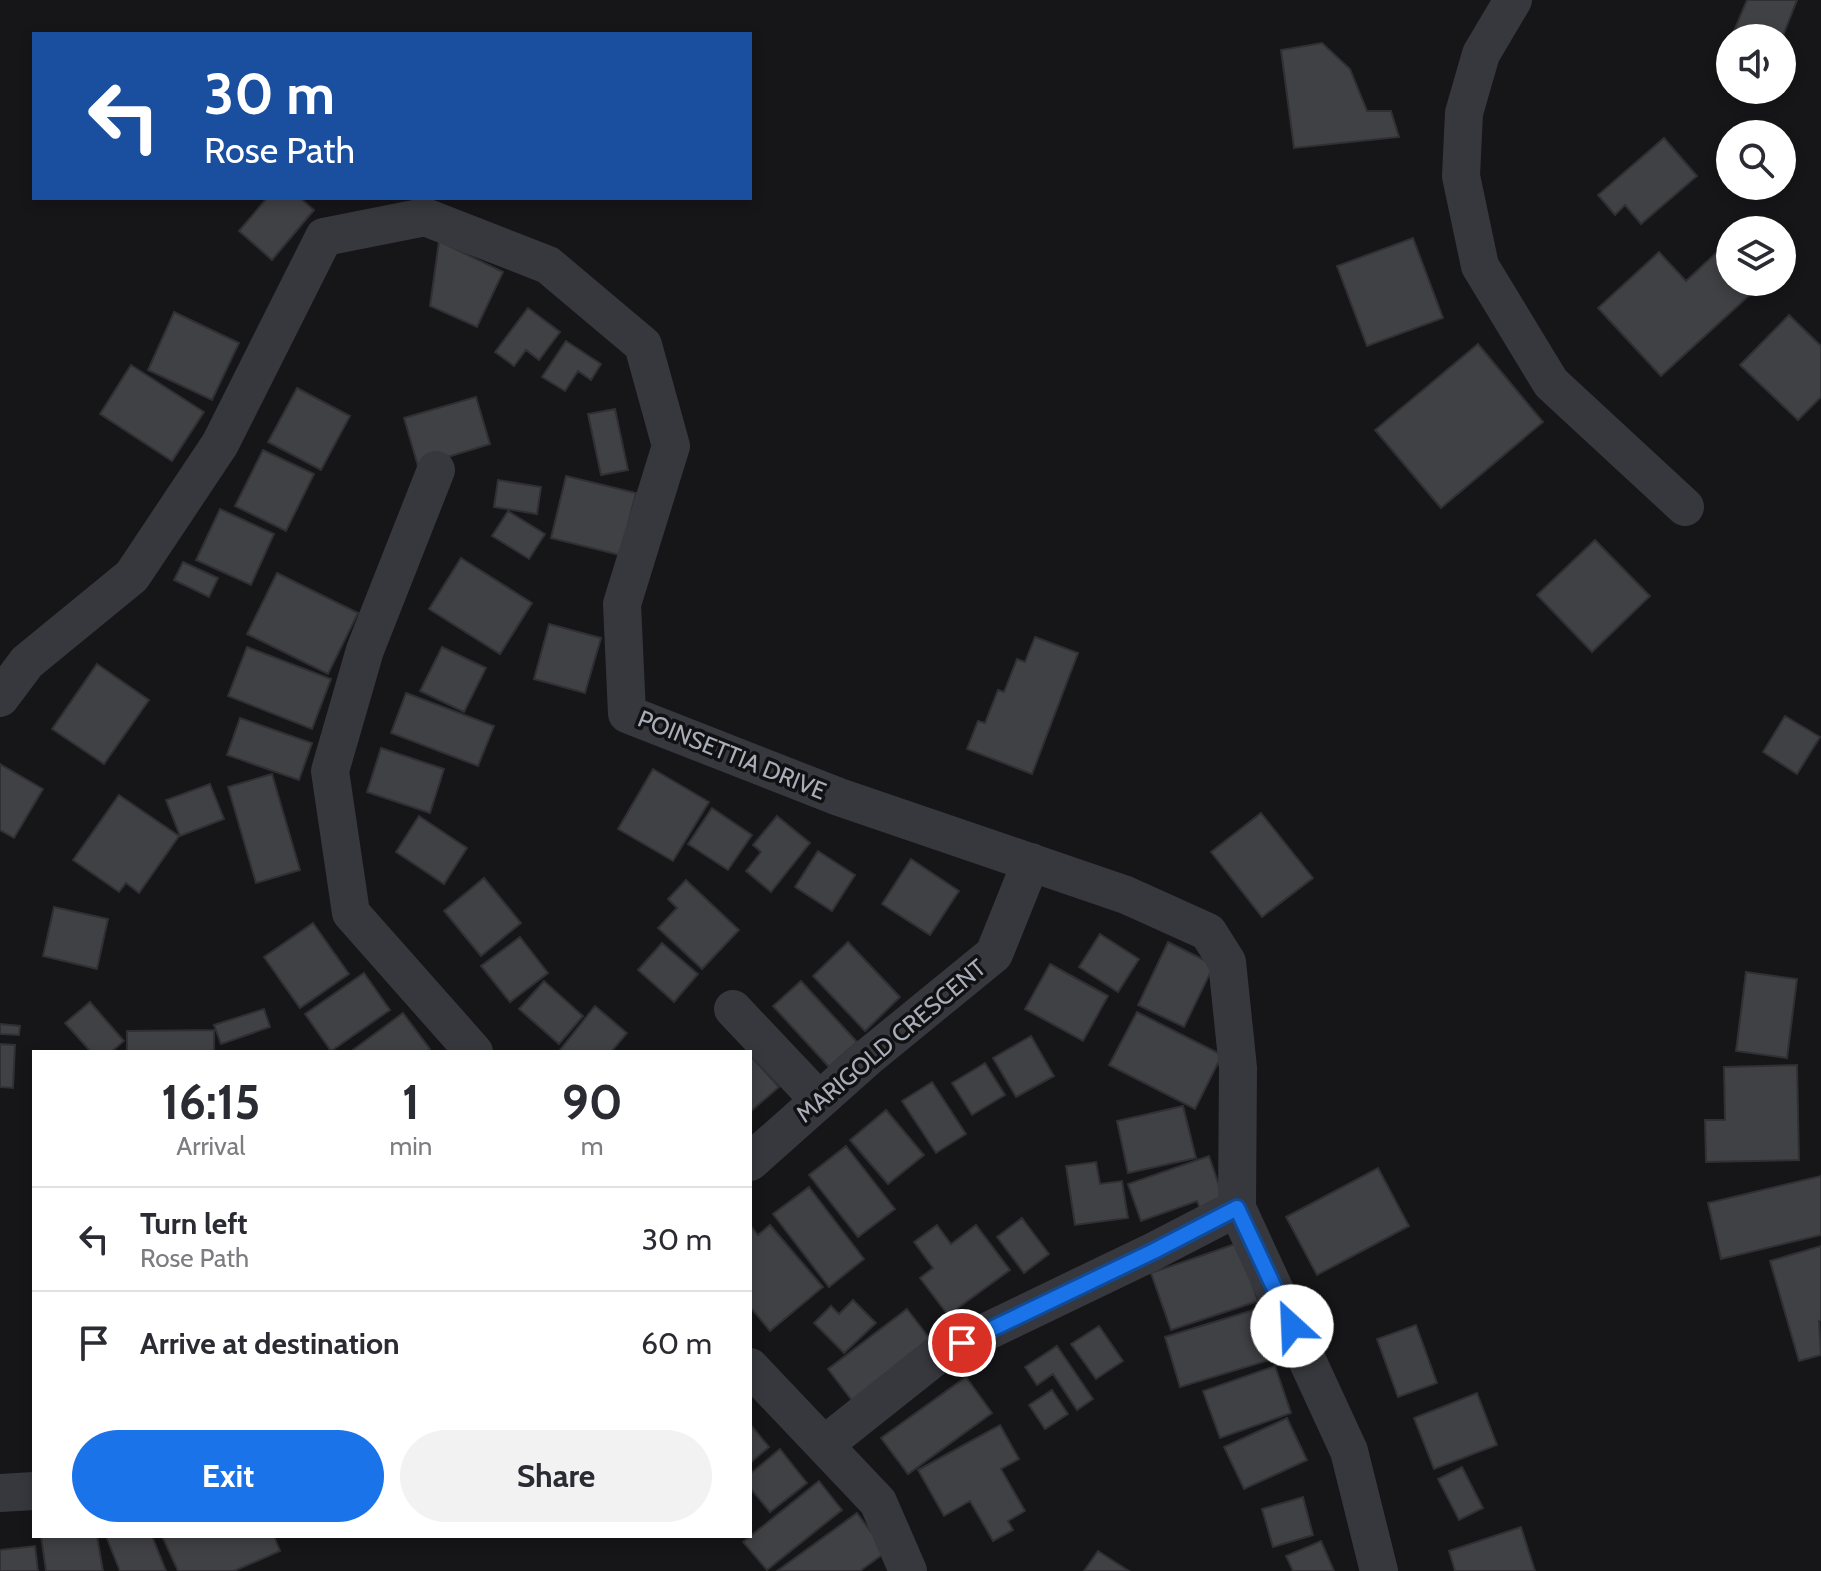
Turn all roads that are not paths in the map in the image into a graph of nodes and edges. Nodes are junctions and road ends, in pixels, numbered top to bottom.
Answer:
1 (1513, 0) edge
2 (436, 470) dead end
3 (1685, 507) dead end
4 (0, 698) edge
5 (1031, 862) junction
6 (733, 1009) dead end
7 (472, 1050) edge
8 (819, 1100) junction
9 (752, 1160) edge
10 (1237, 1208) junction
11 (752, 1369) edge
12 (824, 1445) junction
13 (32, 1491) edge
14 (0, 1493) edge
15 (908, 1571) edge
16 (1379, 1571) edge

1 - 3 street
2 - 7 street
4 - 5 street, POINSETTIA DRIVE
5 - 8 street, MARIGOLD CRESCENT
5 - 10 street, POINSETTIA DRIVE
6 - 8 street
8 - 9 street, MARIGOLD CRESCENT
10 - 12 street
10 - 16 street, POINSETTIA DRIVE
11 - 12 street
12 - 15 street
13 - 14 street

